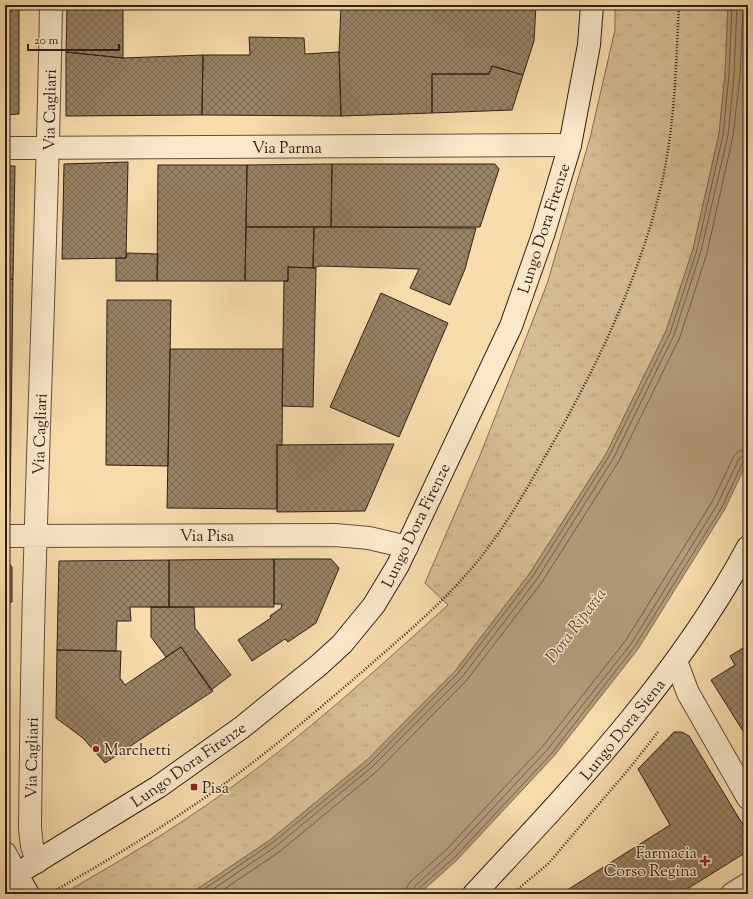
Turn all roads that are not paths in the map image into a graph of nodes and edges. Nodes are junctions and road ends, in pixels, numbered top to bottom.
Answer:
1 (51, 5) edge
2 (592, 5) edge
3 (570, 144) junction
4 (5, 148) edge
5 (49, 148) junction
6 (5, 536) edge
7 (35, 536) junction
8 (407, 547) junction
9 (748, 547) edge
10 (676, 661) junction
11 (748, 798) edge
12 (5, 853) edge
13 (37, 862) junction
14 (11, 878) edge
15 (748, 884) edge
16 (28, 894) edge
17 (474, 894) edge
18 (732, 894) edge

1 - 5 street, Via Cagliari
2 - 3 street, Lungo Dora Firenze
3 - 5 street, Via Parma
3 - 8 street, Lungo Dora Firenze
4 - 5 street, Via Parma
5 - 7 street, Via Cagliari
6 - 7 street, Via Pisa
7 - 8 street, Via Pisa
7 - 13 street, Via Cagliari
8 - 13 street, Lungo Dora Firenze
9 - 10 street, Lungo Dora Siena
10 - 11 street
10 - 17 street, Lungo Dora Siena
12 - 14 street
13 - 14 street, Lungo Dora Firenze
14 - 16 street
15 - 18 street

